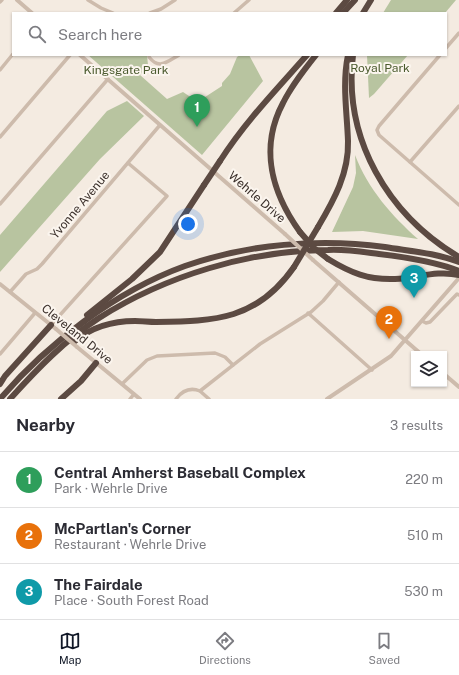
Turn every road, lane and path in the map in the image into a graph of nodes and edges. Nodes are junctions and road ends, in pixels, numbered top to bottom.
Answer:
1 (2, 0) edge
2 (17, 0) edge
3 (88, 0) edge
4 (175, 0) edge
5 (249, 0) edge
6 (347, 0) edge
7 (356, 0) edge
8 (371, 0) edge
9 (0, 2) edge
10 (31, 12) edge
11 (111, 12) edge
12 (153, 12) edge
13 (235, 12) edge
14 (337, 12) edge
15 (344, 12) edge
16 (349, 12) edge
17 (364, 12) edge
18 (459, 33) edge
19 (447, 47) edge
20 (12, 55) edge
21 (69, 56) edge
22 (81, 56) edge
23 (149, 56) edge
24 (172, 56) edge
25 (304, 56) edge
26 (315, 56) edge
27 (348, 56) edge
28 (354, 56) edge
29 (439, 56) edge
30 (0, 70) edge
31 (108, 79) junction
32 (459, 106) edge
33 (160, 125) junction
34 (0, 137) edge
35 (410, 162) junction
36 (128, 163) junction
37 (0, 204) edge
38 (459, 205) edge
39 (459, 257) edge
40 (459, 262) edge
41 (459, 271) edge
42 (459, 276) edge
43 (339, 282) junction
44 (0, 284) edge
45 (10, 292) junction
46 (459, 295) edge
47 (35, 313) junction
48 (308, 313) junction
49 (422, 320) junction
50 (53, 327) junction
51 (67, 334) junction
52 (405, 340) junction
53 (418, 351) edge
54 (0, 354) edge
55 (96, 363) junction
56 (233, 365) junction
57 (372, 370) junction
58 (447, 377) edge
59 (0, 384) edge
60 (122, 384) junction
61 (459, 387) edge
62 (200, 391) junction
63 (134, 394) junction
64 (0, 399) edge
65 (10, 399) edge
66 (15, 399) edge
67 (61, 399) edge
68 (130, 399) edge
69 (140, 399) edge
70 (176, 399) edge
71 (209, 399) edge
72 (327, 399) edge

1 - 9 street
2 - 10 street
3 - 11 street
4 - 12 street
5 - 13 street
6 - 14 highway
7 - 15 highway
7 - 16 highway
8 - 17 highway
18 - 19 street
20 - 30 street
21 - 34 street
22 - 31 street, Wehrle Drive
23 - 24 street
25 - 51 highway, bridge
26 - 42 highway, bridge
27 - 66 highway, bridge
28 - 39 highway
29 - 35 street
31 - 33 street, Wehrle Drive
31 - 37 street
32 - 35 street
33 - 36 street, Yvonne Avenue
33 - 43 street, Wehrle Drive, bridge
35 - 38 street
36 - 45 street, Yvonne Avenue
36 - 50 street
40 - 51 highway
41 - 65 highway
42 - 49 street
43 - 48 street
43 - 52 street, Wehrle Drive
44 - 45 street, Cleveland Drive
45 - 47 street, Cleveland Drive
46 - 49 street
47 - 50 street, Cleveland Drive
47 - 54 street
48 - 56 street
48 - 57 street
49 - 52 street
50 - 55 street, Cleveland Drive, bridge
50 - 59 highway
51 - 64 highway
52 - 53 street, Wehrle Drive
52 - 57 street
55 - 60 street, Cleveland Drive
55 - 67 highway
56 - 60 street
56 - 62 street
57 - 72 street
58 - 61 street
60 - 63 street, Cleveland Drive
62 - 70 street
62 - 71 street
63 - 68 street
63 - 69 street, Cleveland Drive

